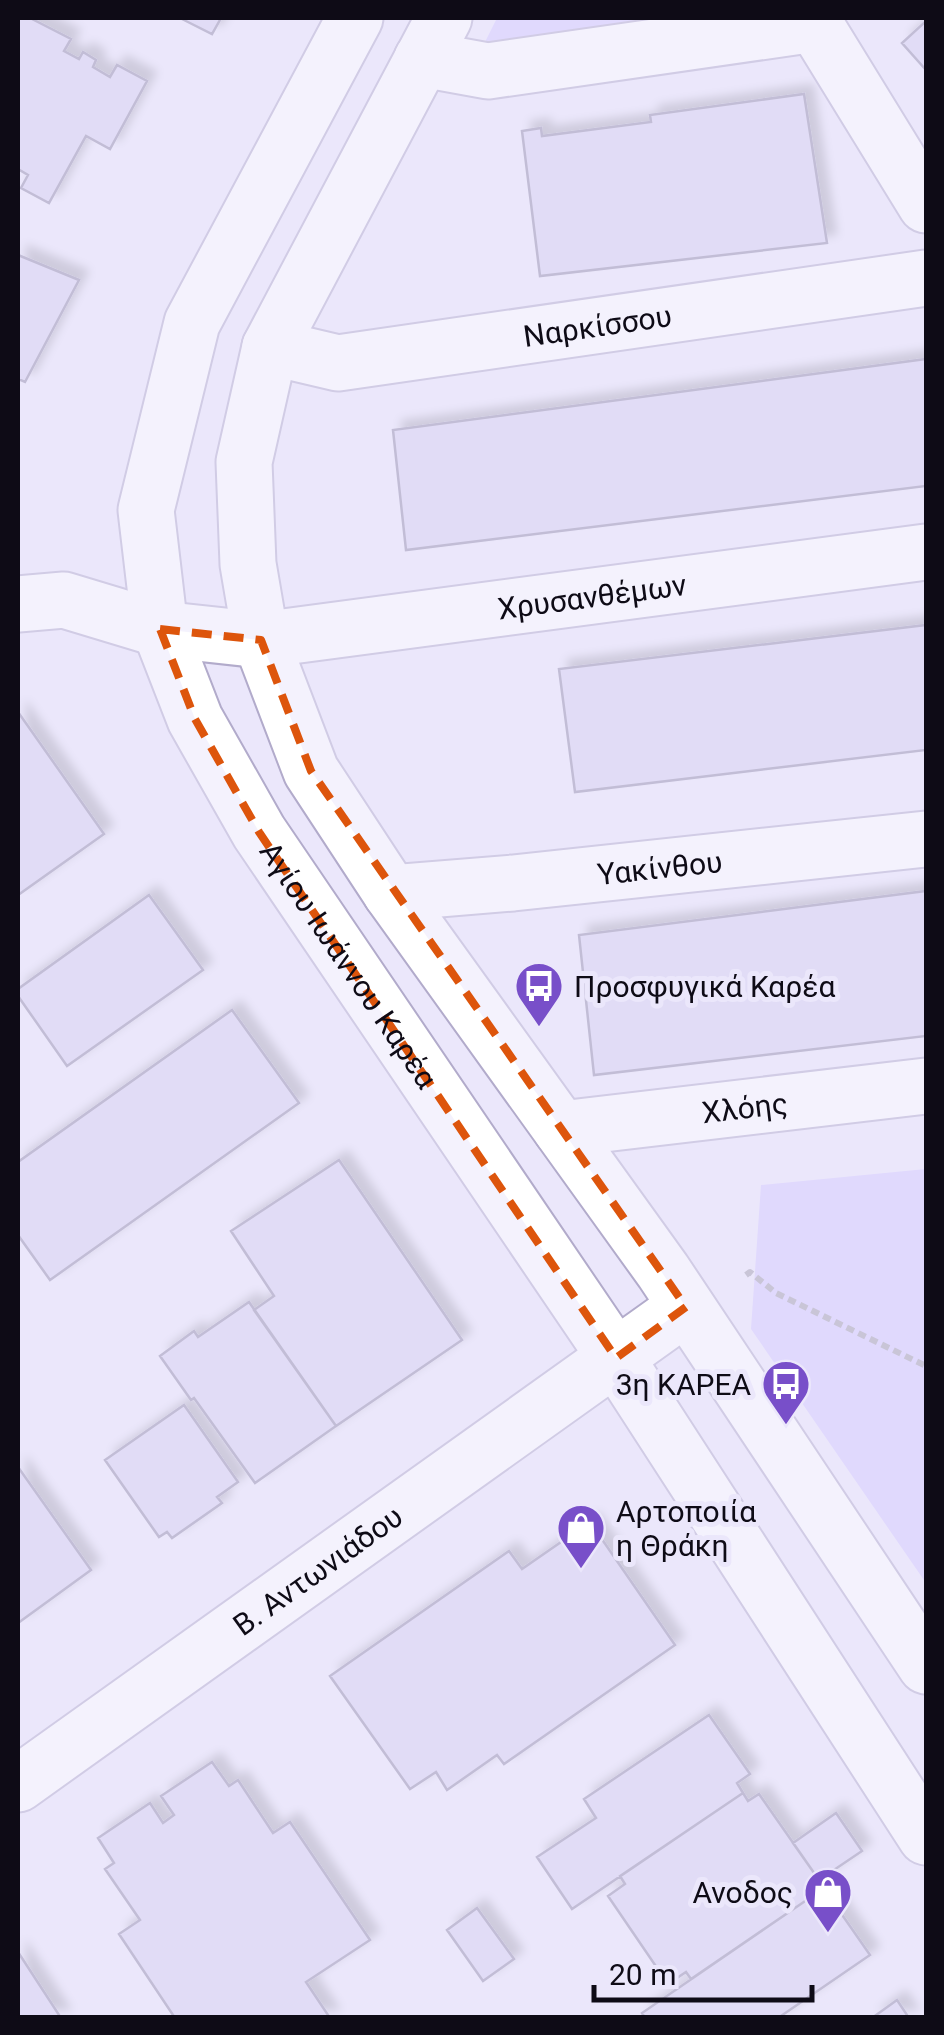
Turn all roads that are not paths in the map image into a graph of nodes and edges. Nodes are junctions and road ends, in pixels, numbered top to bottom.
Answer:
1 (355, 18) edge
2 (813, 21) edge
3 (433, 38) edge
4 (926, 205) edge
5 (926, 278) edge
6 (270, 347) junction
7 (926, 552) edge
8 (18, 604) edge
9 (160, 629) junction
10 (261, 640) junction
11 (926, 840) edge
12 (391, 893) junction
13 (926, 1086) edge
14 (560, 1129) junction
15 (686, 1307) junction
16 (616, 1358) junction
17 (926, 1666) edge
18 (18, 1784) edge
19 (922, 1821) edge

1 - 9 street, Αγίου Ιωάννου Καρέα
2 - 3 street
2 - 4 street
3 - 6 street
5 - 6 street, Ναρκίσσου
6 - 10 street
7 - 10 street, Χρυσανθέμων
8 - 9 street, Χρυσανθέμων
9 - 10 street, Χρυσανθέμων
9 - 16 street, Αγίου Ιωάννου Καρέα
10 - 12 street
11 - 12 street, Υακίνθου
12 - 14 street
13 - 14 street, Χλόης
14 - 15 street
15 - 16 street, Β. Αντωνιάδου
15 - 17 street
16 - 18 street, Β. Αντωνιάδου
16 - 19 street, Αγίου Ιωάννου Καρέα

